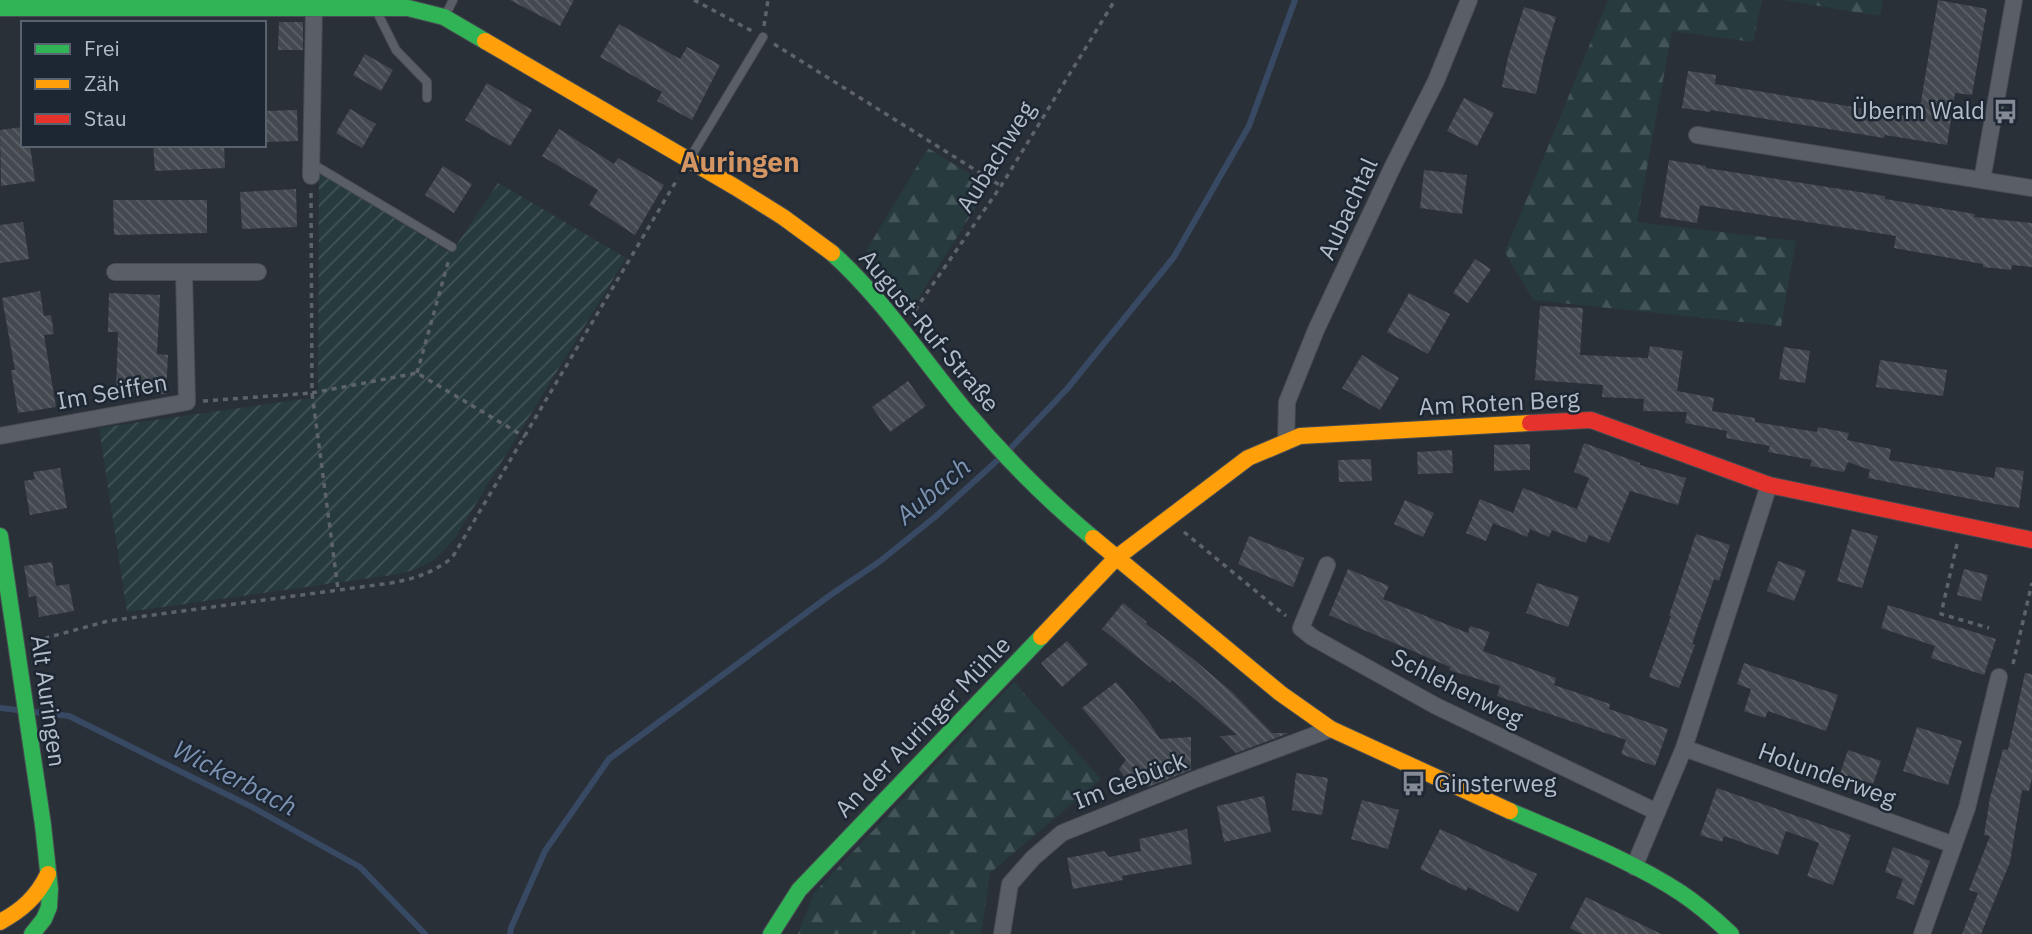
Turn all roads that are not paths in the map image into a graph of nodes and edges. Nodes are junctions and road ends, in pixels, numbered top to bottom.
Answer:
1 (453, 0) edge
2 (1469, 0) edge
3 (2014, 0) edge
4 (405, 4) edge
5 (314, 7) junction
6 (0, 8) edge
7 (375, 8) junction
8 (444, 17) junction
9 (762, 37) road end
10 (426, 97) dead end
11 (1697, 135) dead end
12 (689, 160) junction
13 (311, 170) joint
14 (1982, 180) junction
15 (2032, 188) edge
16 (452, 247) road end
17 (115, 271) dead end
18 (184, 271) junction
19 (258, 272) dead end
20 (0, 436) edge
21 (1286, 441) junction
22 (1769, 485) junction
23 (0, 536) edge
24 (2032, 540) edge
25 (1116, 558) junction
26 (1327, 565) dead end
27 (1999, 677) dead end
28 (1331, 729) junction
29 (1684, 748) junction
30 (1657, 812) junction
31 (1954, 845) junction
32 (1634, 867) junction
33 (48, 874) junction
34 (0, 922) edge
35 (32, 934) edge
36 (771, 934) edge
37 (1002, 934) edge
38 (1731, 934) edge
39 (1922, 934) edge

1 - 8 lane
2 - 21 street, Aubachtal
3 - 14 street
4 - 7 street, August-Ruf-Straße
4 - 8 street, August-Ruf-Straße
5 - 6 street, August-Ruf-Straße
5 - 7 street, August-Ruf-Straße
5 - 13 street
7 - 10 lane
8 - 12 street, August-Ruf-Straße
9 - 12 lane
11 - 14 street
12 - 25 street, August-Ruf-Straße
13 - 16 lane
14 - 15 street
17 - 18 street
18 - 19 street
18 - 20 street, Im Seiffen
21 - 22 street, Am Roten Berg
21 - 25 street, Am Roten Berg
22 - 24 street, Am Roten Berg
22 - 29 street
23 - 33 street, Alt Auringen
25 - 28 street, August-Ruf-Straße
25 - 36 street, An der Auringer Mühle
26 - 30 street, Schlehenweg
27 - 31 street
28 - 32 street, August-Ruf-Straße
28 - 37 street, Im Gebück
29 - 30 street
29 - 31 street, Holunderweg
30 - 32 street
31 - 39 street
32 - 38 street, August-Ruf-Straße
33 - 34 street
33 - 35 street, Alt Auringen

